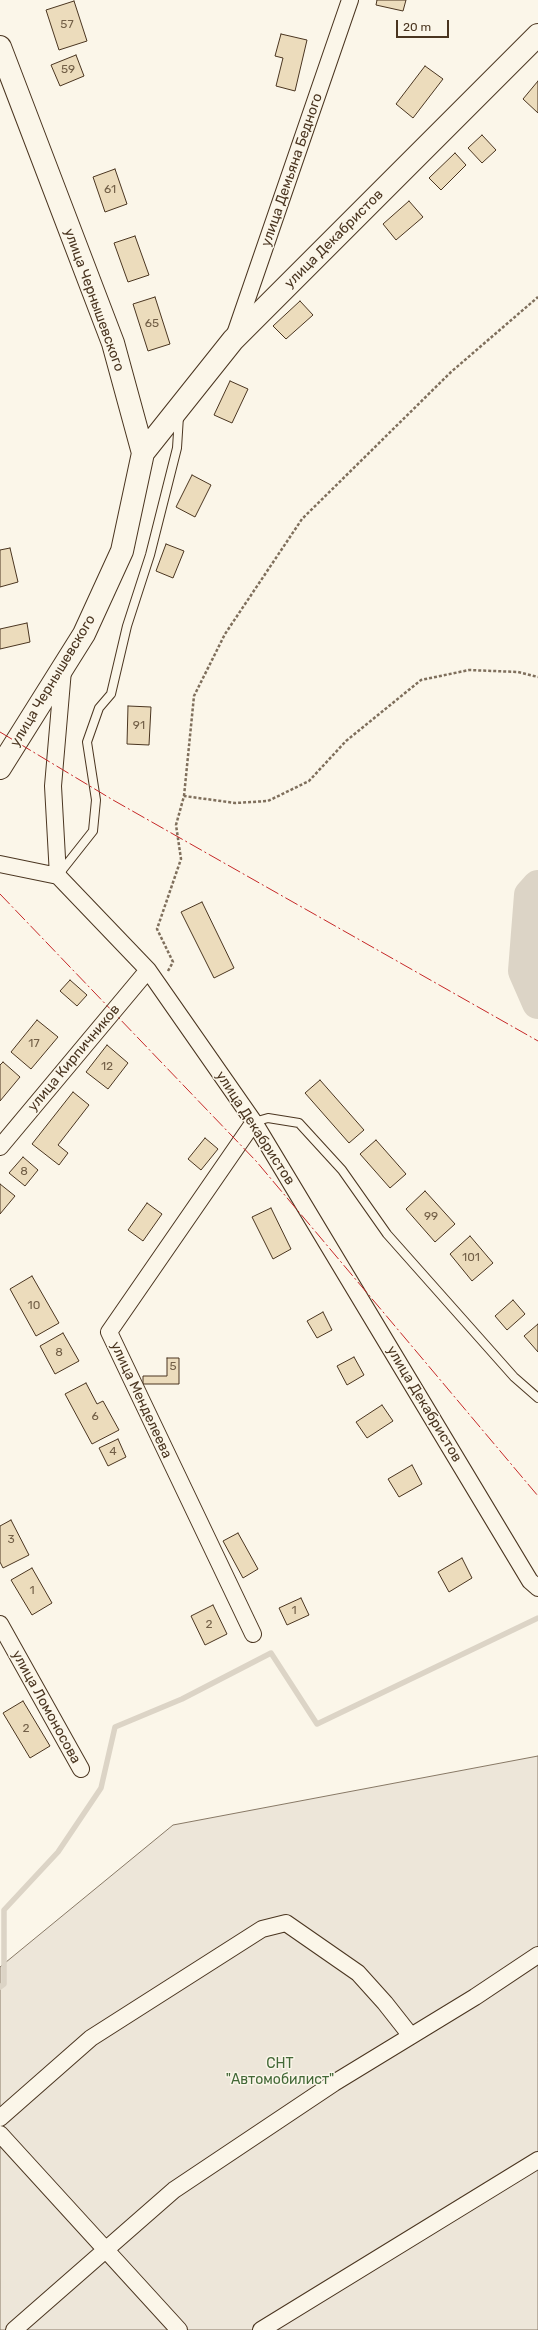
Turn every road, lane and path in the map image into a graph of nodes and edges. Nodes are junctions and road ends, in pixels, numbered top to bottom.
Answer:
1 (350, 0) edge
2 (538, 35) edge
3 (0, 47) edge
4 (538, 297) edge
5 (233, 340) junction
6 (180, 407) junction
7 (143, 453) junction
8 (63, 667) junction
9 (538, 678) edge
10 (0, 768) edge
11 (184, 796) junction
12 (0, 864) edge
13 (58, 876) junction
14 (148, 970) junction
15 (160, 986) junction
16 (254, 1122) junction
17 (0, 1147) edge
18 (538, 1398) edge
19 (534, 1585) edge
20 (0, 1624) edge
21 (252, 1634) dead end
22 (81, 1769) dead end
23 (538, 1955) edge
24 (411, 2036) junction
25 (0, 2118) edge
26 (0, 2134) edge
27 (538, 2160) edge
28 (105, 2250) junction
29 (14, 2330) edge
30 (179, 2330) edge
31 (261, 2330) edge

1 - 5 street, улица Демьяна Бедного
2 - 5 main road, улица Декабристов
3 - 7 main road, улица Чернышевского
4 - 11 path
5 - 6 main road, улица Декабристов
6 - 7 main road, улица Декабристов
6 - 13 lane
7 - 8 main road, улица Чернышевского
8 - 10 main road, улица Чернышевского
8 - 13 street
9 - 11 path
11 - 15 path
12 - 13 street
13 - 14 street, улица Декабристов
14 - 15 street, улица Декабристов
14 - 17 street, улица Кирпичников
15 - 16 street, улица Декабристов
16 - 18 lane
16 - 19 street, улица Декабристов
16 - 21 street, улица Менделеева
20 - 22 street, улица Ломоносова
23 - 24 street
24 - 25 street
24 - 28 street
26 - 28 street
27 - 31 street
28 - 29 street
28 - 30 street

